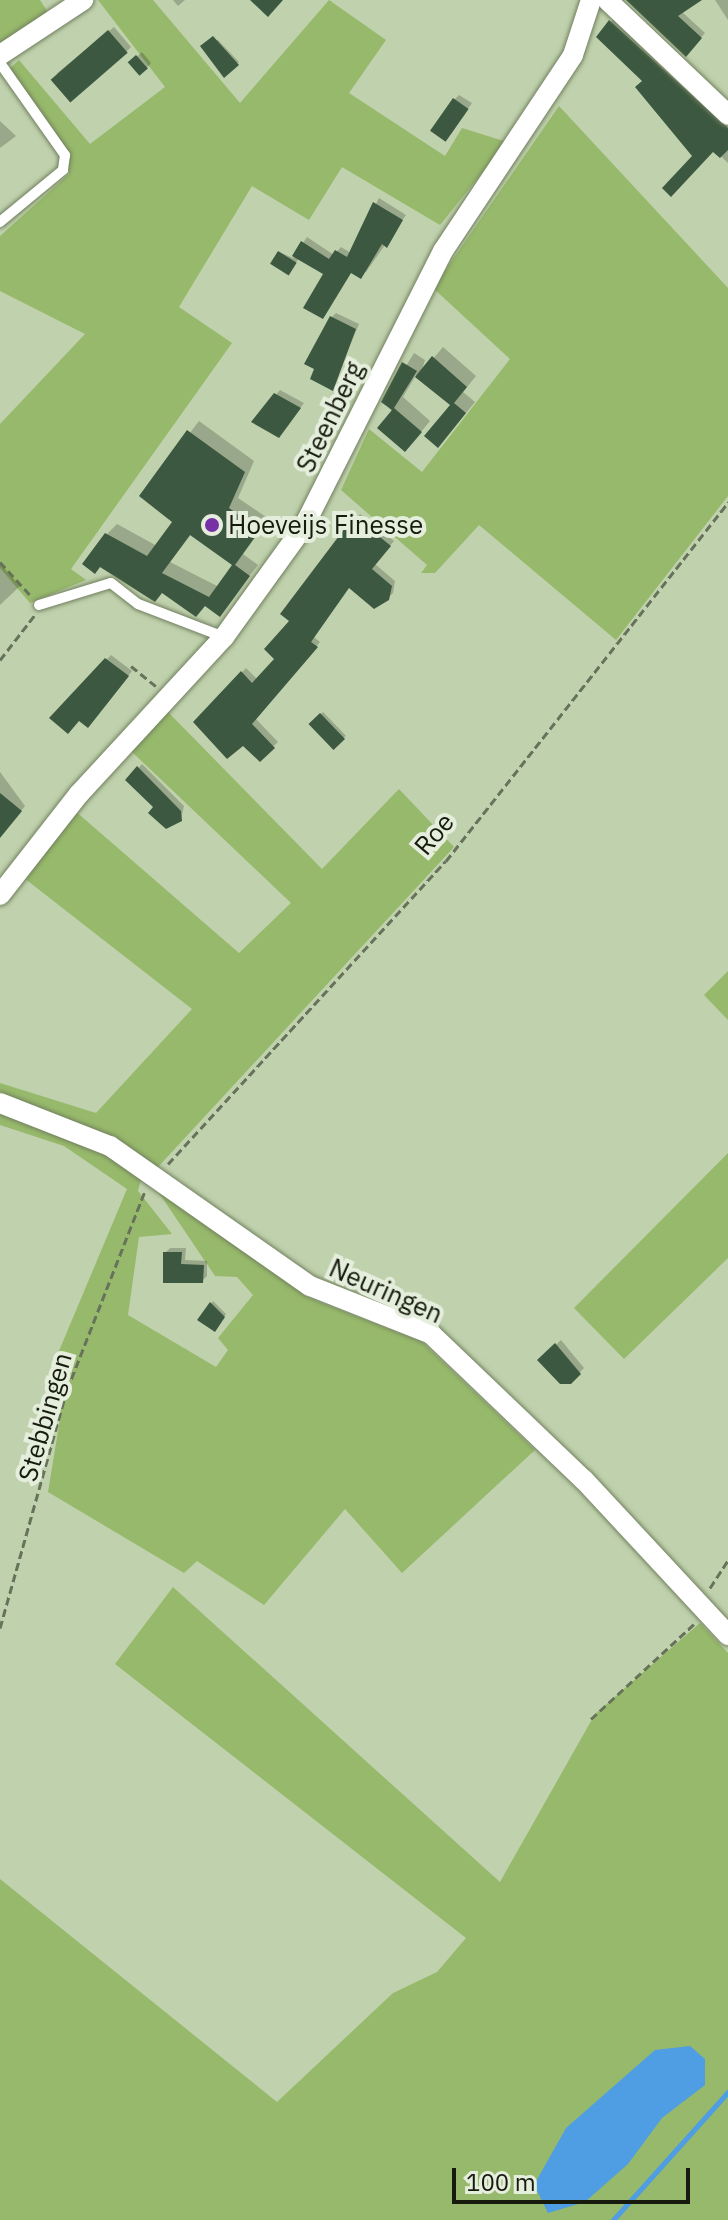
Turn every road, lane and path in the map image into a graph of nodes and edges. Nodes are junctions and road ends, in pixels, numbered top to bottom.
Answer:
1 (83, 0) edge
2 (591, 0) edge
3 (607, 0) edge
4 (0, 55) edge
5 (0, 63) edge
6 (728, 115) edge
7 (0, 222) edge
8 (728, 502) edge
9 (0, 562) edge
10 (39, 605) junction
11 (224, 637) junction
12 (0, 660) edge
13 (131, 666) dead end
14 (169, 696) junction
15 (0, 895) edge
16 (0, 1103) edge
17 (154, 1177) junction
18 (728, 1560) edge
19 (702, 1609) junction
20 (0, 1628) edge
21 (728, 1635) edge
22 (591, 1719) dead end

1 - 4 street
2 - 11 street, Steenberg
3 - 6 street
5 - 7 lane
8 - 17 path, Roe
9 - 10 path
10 - 11 lane
10 - 12 path
11 - 14 street, Steenberg
13 - 14 path
14 - 15 street, Steenberg
16 - 17 street, Neuringen
17 - 19 street, Neuringen
17 - 20 path, Stebbingen
18 - 19 path
19 - 21 street, Neuringen
19 - 22 path

